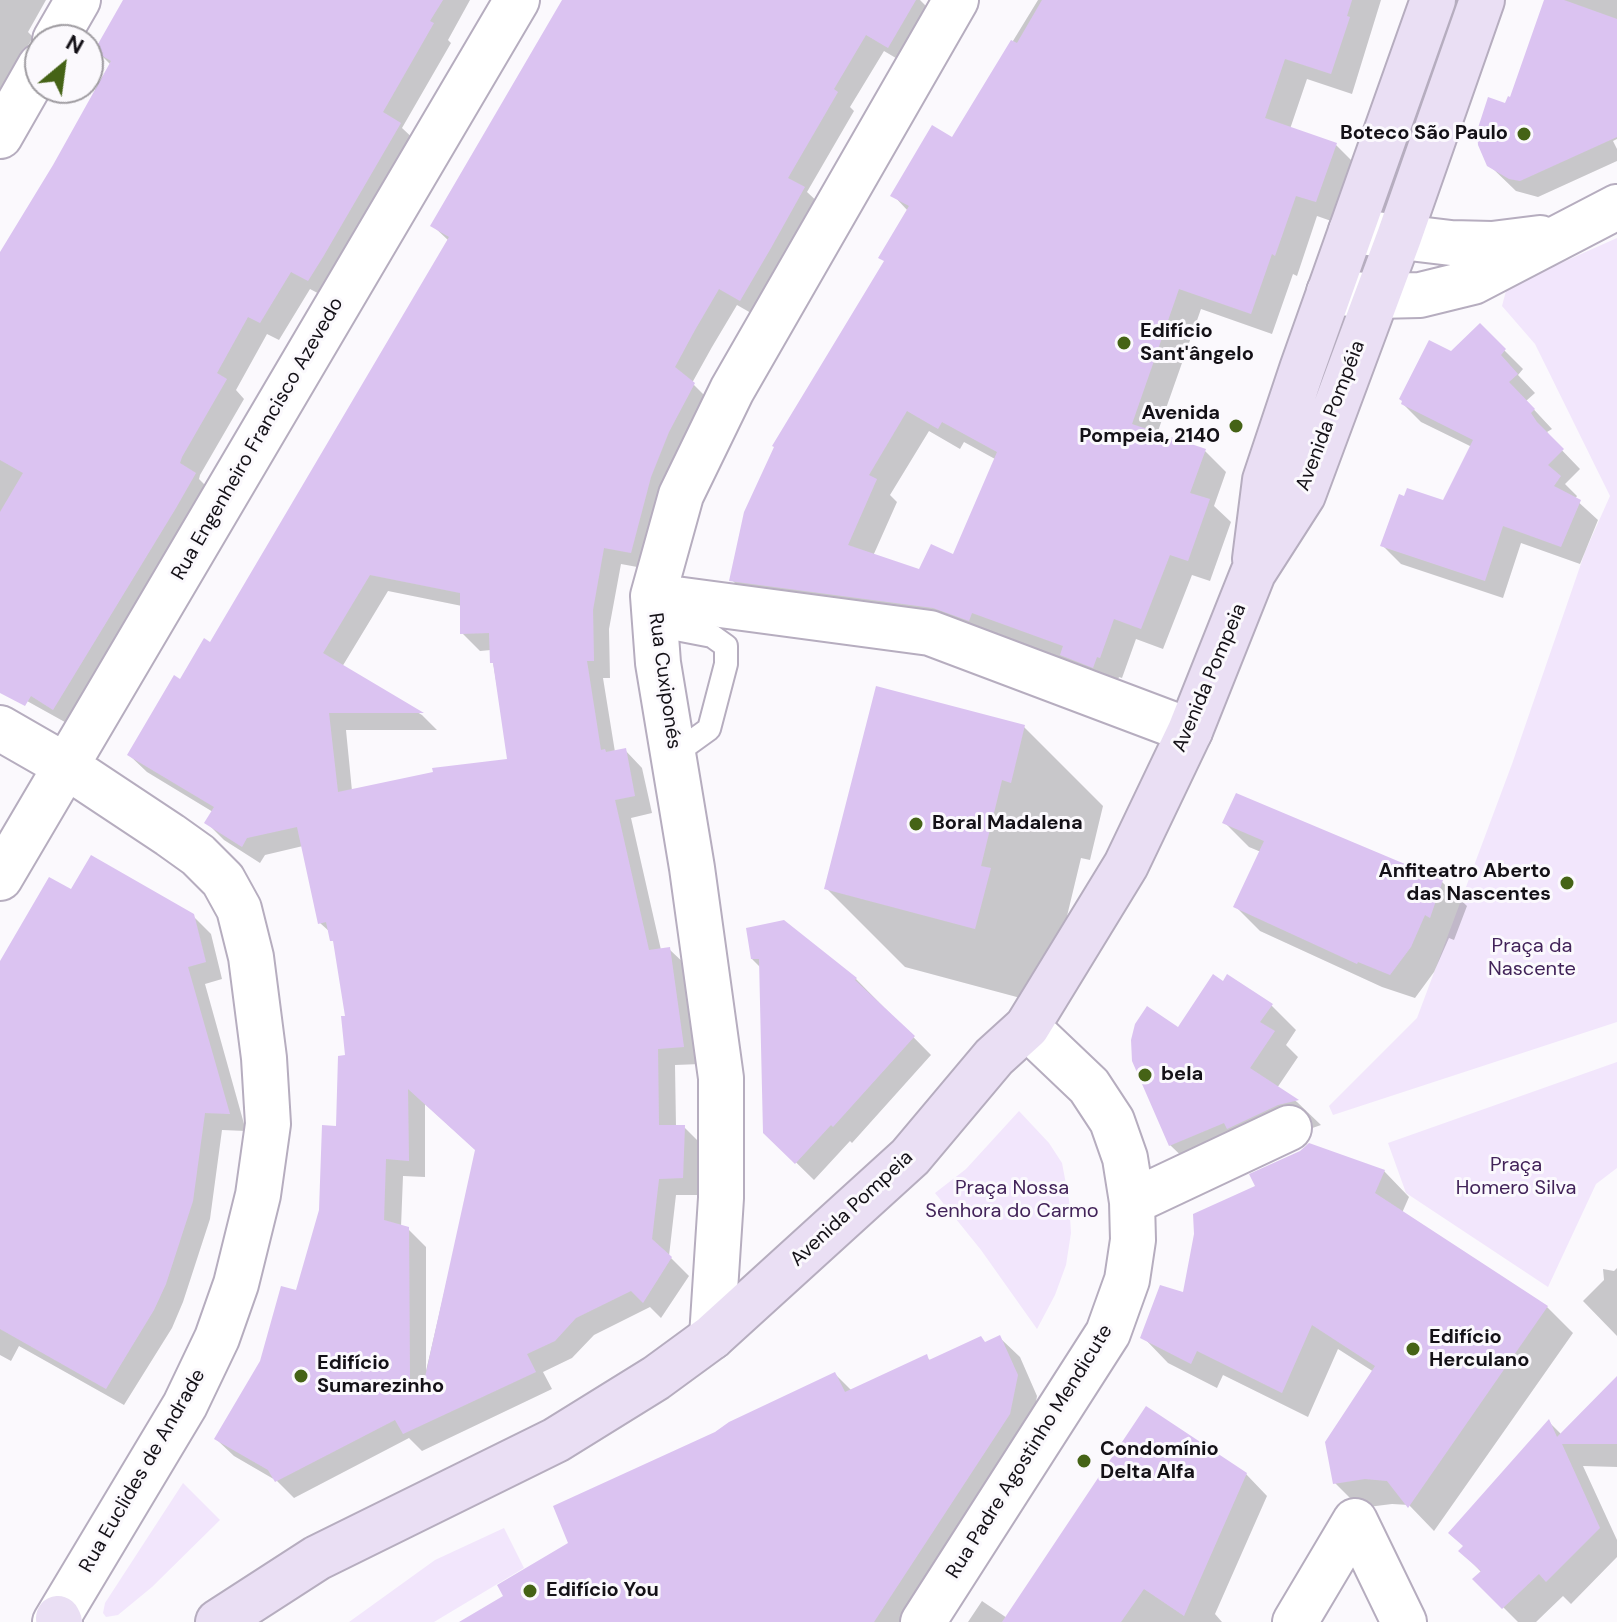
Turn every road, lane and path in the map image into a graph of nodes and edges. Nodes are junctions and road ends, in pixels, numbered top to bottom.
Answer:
1 (78, 0) edge
2 (517, 0) edge
3 (956, 0) edge
4 (1433, 0) edge
5 (1482, 0) edge
6 (64, 24) edge
7 (24, 94) edge
8 (0, 136) edge
9 (1617, 207) edge
10 (1351, 231) junction
11 (1558, 236) junction
12 (1399, 237) junction
13 (1329, 292) junction
14 (1376, 296) junction
15 (1253, 573) junction
16 (654, 611) junction
17 (0, 728) edge
18 (1190, 731) junction
19 (673, 755) junction
20 (66, 766) junction
21 (0, 878) edge
22 (1027, 1027) junction
23 (1289, 1128) dead end
24 (1132, 1202) junction
25 (712, 1337) junction
26 (58, 1621) edge
27 (218, 1622) edge
28 (923, 1622) edge
29 (1295, 1622) edge
30 (1404, 1622) edge

1 - 6 street
2 - 20 street, Rua Engenheiro Francisco Azevedo
3 - 16 street, Rua Cuxiponés
4 - 10 main road, Avenida Pompéia
5 - 12 main road, Avenida Pompéia
7 - 8 street
9 - 11 street
10 - 12 street
10 - 13 main road, Avenida Pompéia
11 - 12 street
11 - 14 street
12 - 14 main road, Avenida Pompéia
13 - 14 street
13 - 15 main road, Avenida Pompéia
14 - 15 main road, Avenida Pompéia
15 - 18 main road, Avenida Pompeia
16 - 18 street
16 - 19 street, Rua Cuxiponés
16 - 19 lane
17 - 20 street, Rua Euclides de Andrade
18 - 22 main road, Avenida Pompeia
19 - 25 street, Rua Cuxiponés
20 - 21 street, Rua Engenheiro Francisco Azevedo
20 - 26 street, Rua Euclides de Andrade
22 - 24 street, Rua Padre Agostinho Mendicute
22 - 25 main road, Avenida Pompeia
23 - 24 street
24 - 28 street, Rua Padre Agostinho Mendicute
25 - 27 main road, Avenida Pompeia
29 - 30 street

